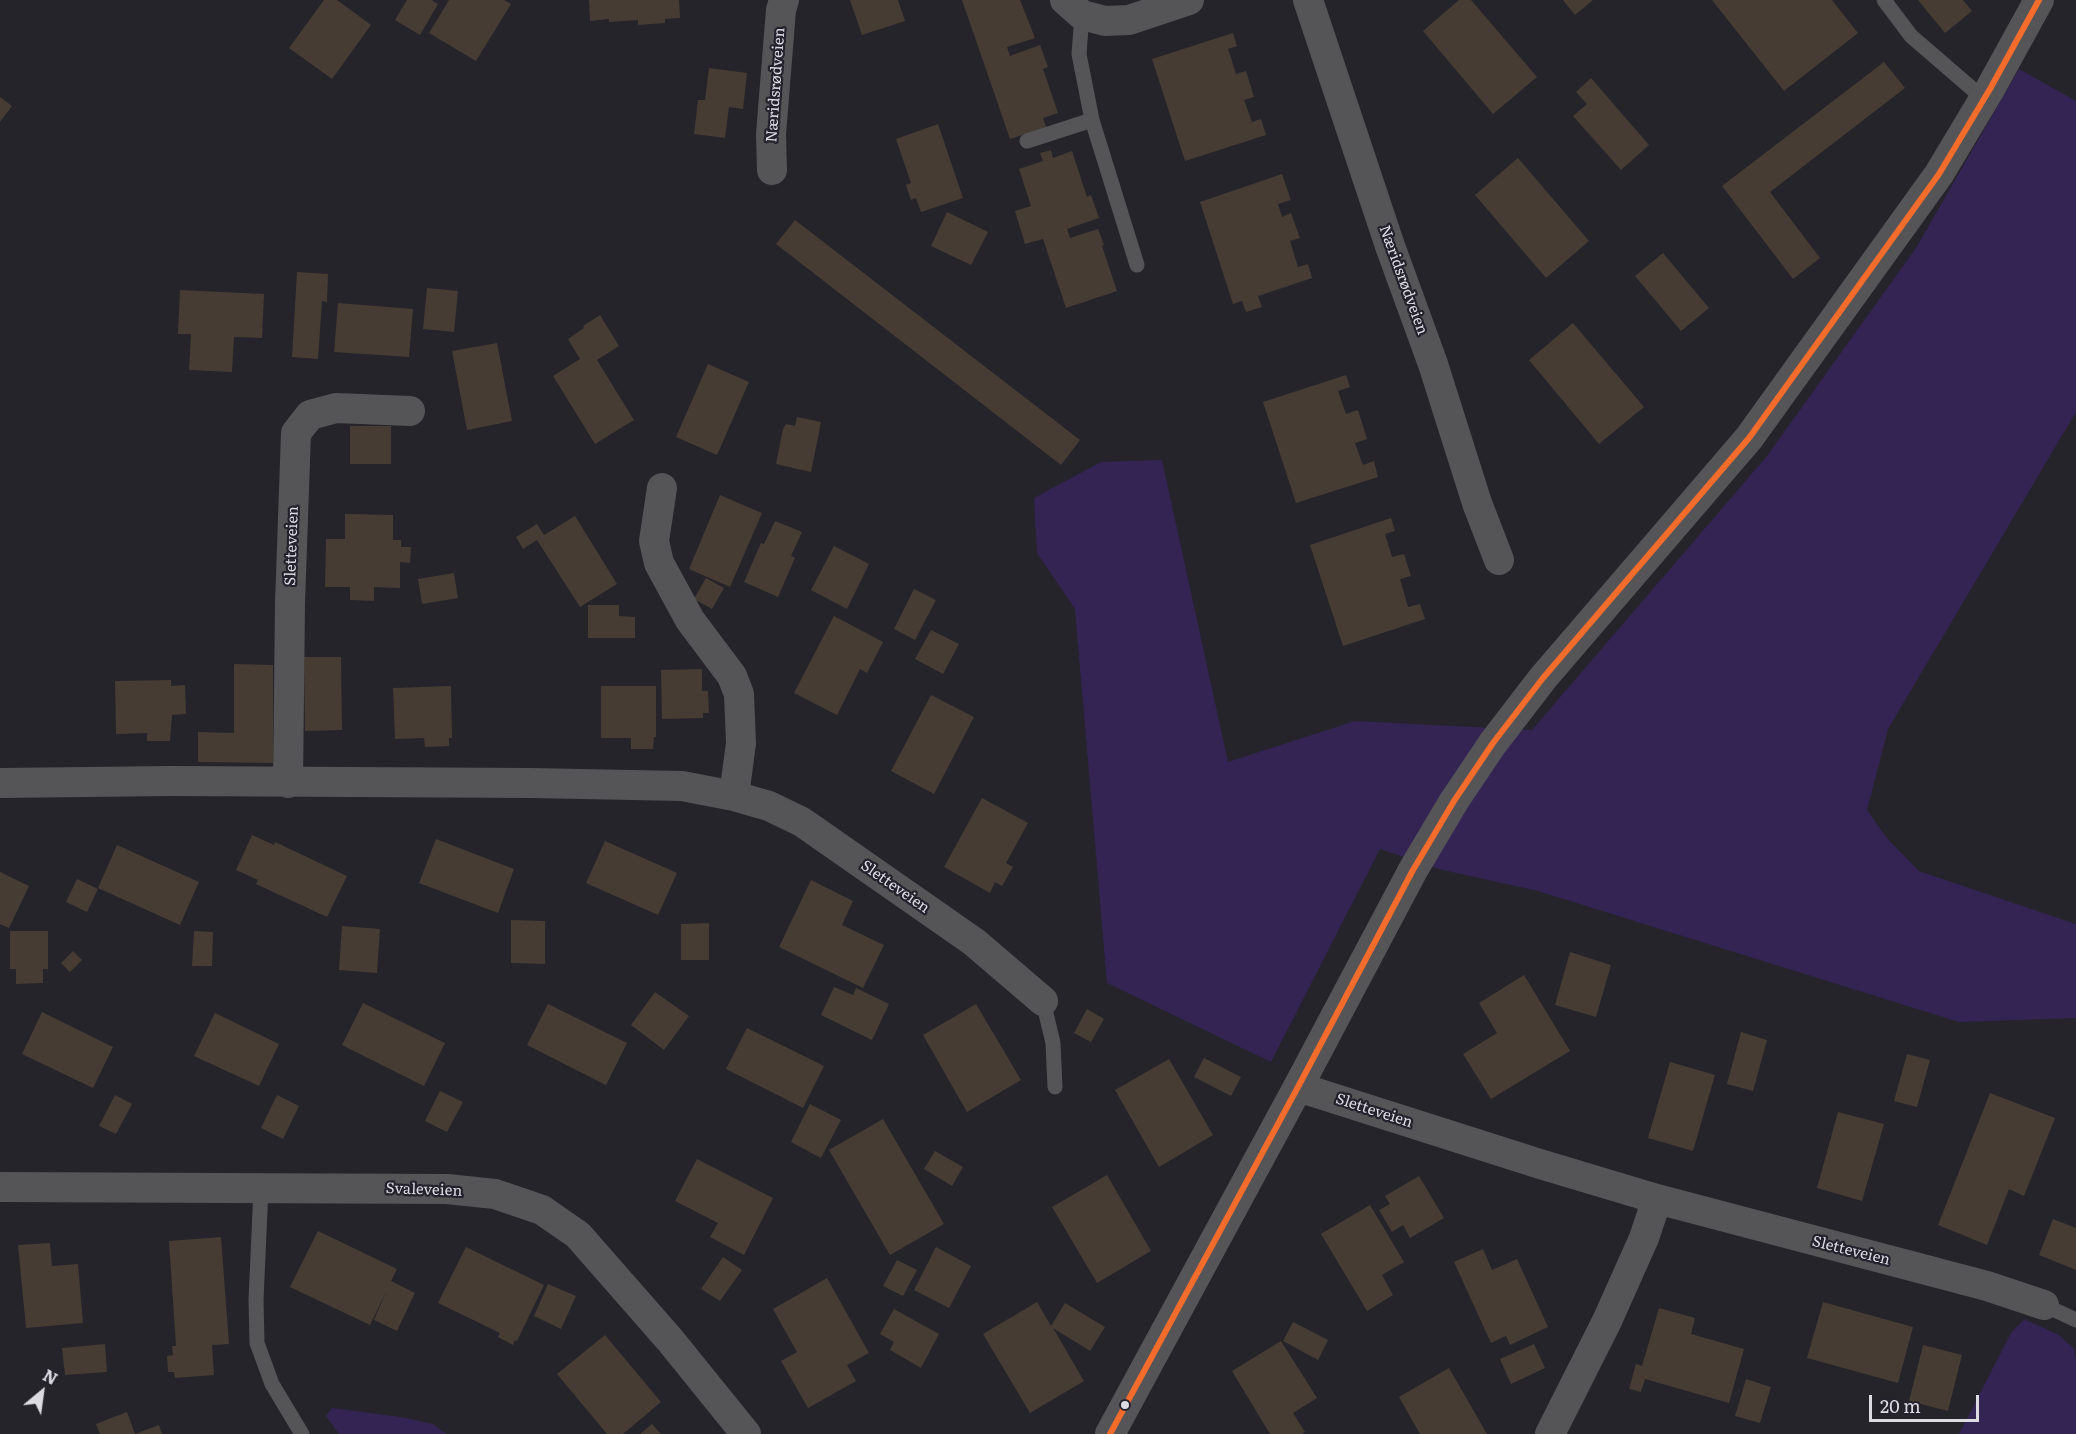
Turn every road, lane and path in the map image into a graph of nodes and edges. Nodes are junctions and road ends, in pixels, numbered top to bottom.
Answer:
1 (784, 0) edge
2 (1189, 0) edge
3 (1308, 0) edge
4 (1884, 0) edge
5 (2039, 0) edge
6 (1073, 7) edge
7 (1984, 99) junction
8 (1092, 120) junction
9 (1027, 141) dead end
10 (772, 170) dead end
11 (1137, 265) dead end
12 (410, 411) dead end
13 (662, 488) dead end
14 (1499, 560) dead end
15 (0, 783) edge
16 (288, 783) junction
17 (734, 796) junction
18 (1044, 1001) joint
19 (1055, 1087) dead end
20 (1298, 1087) junction
21 (0, 1187) edge
22 (261, 1188) junction
23 (1657, 1199) junction
24 (2044, 1305) joint
25 (2076, 1320) edge
26 (302, 1434) edge
27 (746, 1434) edge
28 (1110, 1434) edge
29 (1550, 1434) edge

1 - 10 street, Næridsrødveien
2 - 6 street
3 - 14 street, Næridsrødveien
4 - 7 lane
5 - 7 street
6 - 8 lane
7 - 20 street
8 - 9 lane
8 - 11 lane
12 - 16 street, Sletteveien
13 - 17 street
15 - 16 street, Sletteveien
16 - 17 street, Sletteveien
17 - 18 street, Sletteveien
18 - 19 lane
20 - 23 street, Sletteveien
20 - 28 street
21 - 22 street, Svaleveien
22 - 26 lane
22 - 27 street, Svaleveien
23 - 24 street, Sletteveien
23 - 29 street
24 - 25 lane

